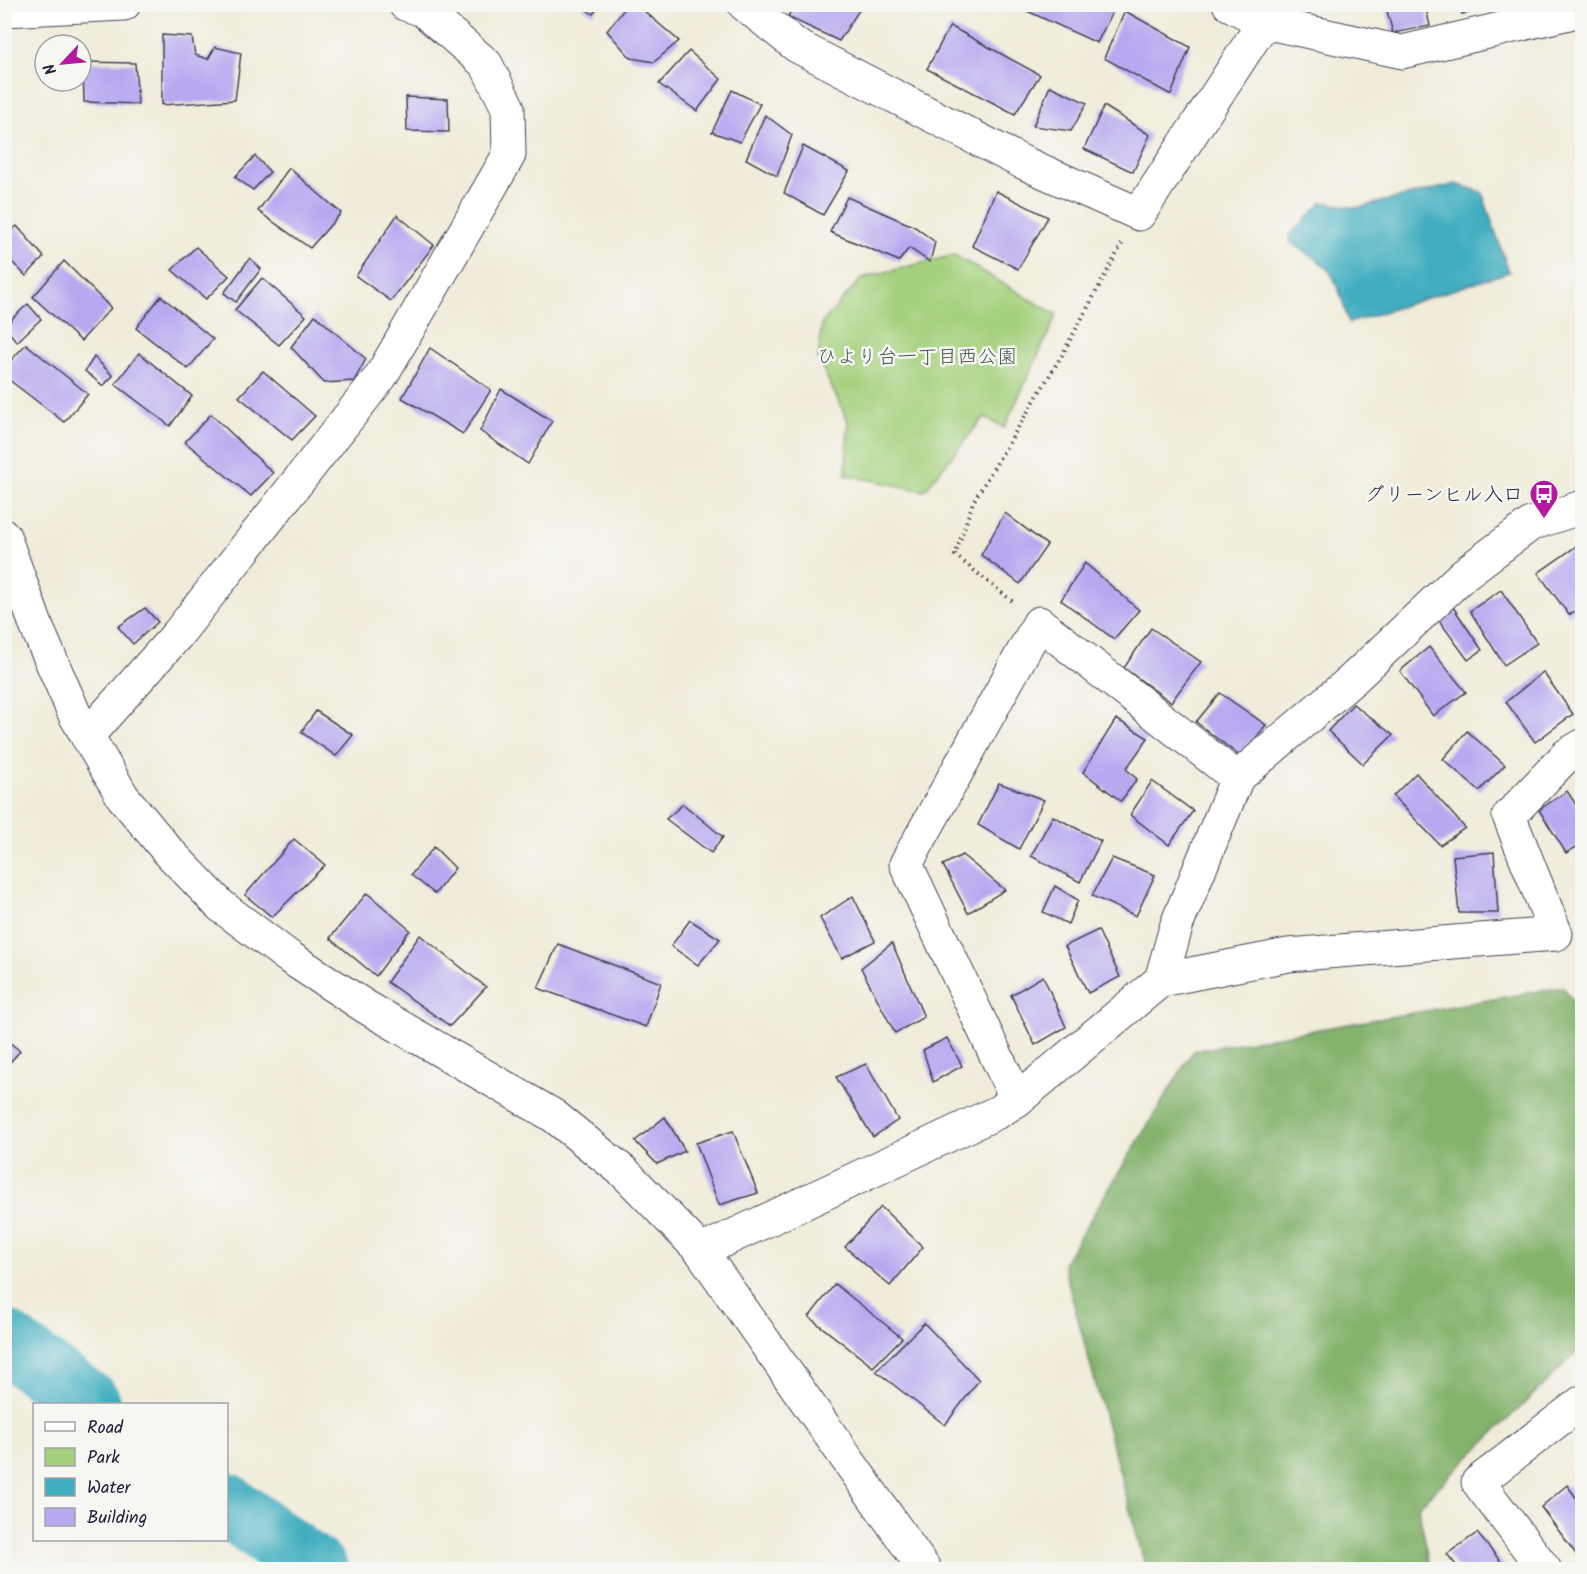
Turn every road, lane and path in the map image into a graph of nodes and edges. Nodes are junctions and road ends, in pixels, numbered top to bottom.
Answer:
1 (124, 4) edge
2 (405, 4) edge
3 (744, 4) edge
4 (1229, 4) edge
5 (4, 10) edge
6 (1582, 10) edge
7 (1264, 22) junction
8 (1139, 214) junction
9 (1582, 507) edge
10 (4, 536) edge
11 (1039, 623) junction
12 (87, 736) junction
13 (1582, 746) edge
14 (1237, 778) junction
15 (1161, 980) junction
16 (1017, 1100) junction
17 (701, 1251) junction
18 (1582, 1402) edge
19 (925, 1569) edge
20 (1545, 1569) edge

1 - 5 street
2 - 12 street
3 - 8 street
4 - 7 street
6 - 7 street
7 - 8 street
8 - 11 path
9 - 14 street
10 - 12 street
11 - 14 street
11 - 16 street
12 - 17 street
13 - 15 street
14 - 15 street
15 - 16 street
16 - 17 street
17 - 19 street
18 - 20 street

